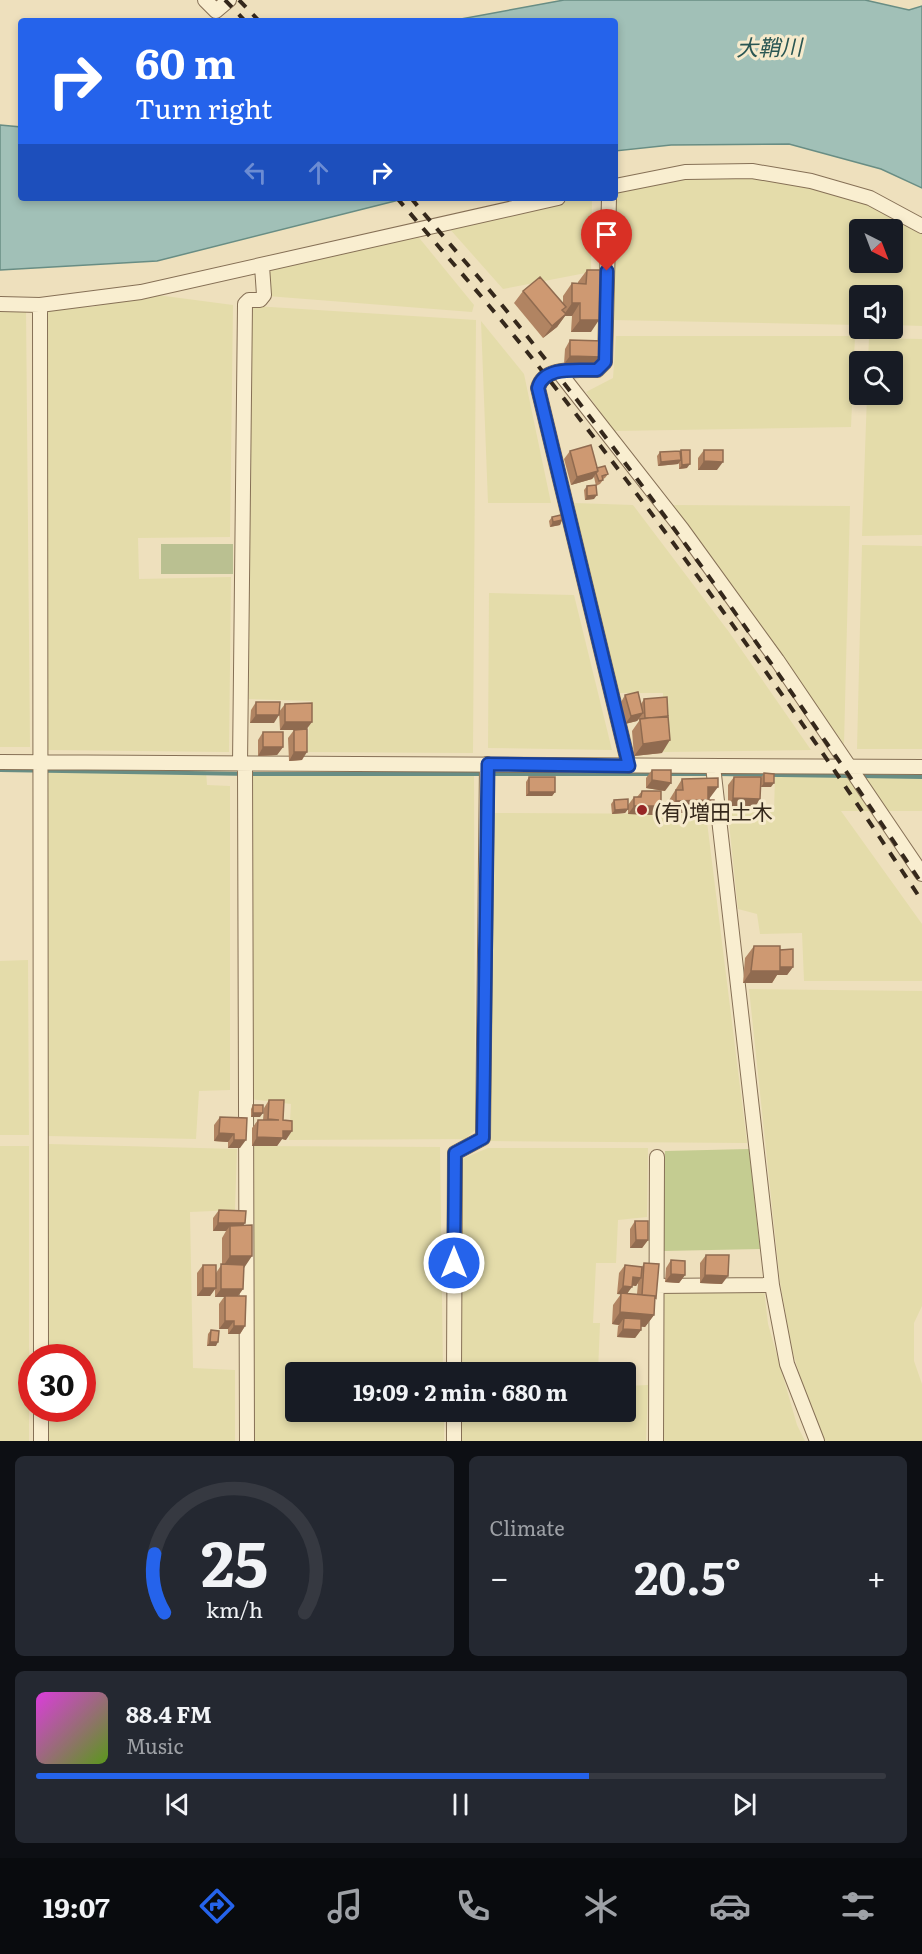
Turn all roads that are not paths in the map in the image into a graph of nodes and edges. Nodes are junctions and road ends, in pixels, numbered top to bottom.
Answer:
1 (205, 0) edge
2 (229, 0) edge
3 (618, 185) edge
4 (543, 201) edge
5 (609, 201) edge
6 (922, 226) edge
7 (262, 266) junction
8 (0, 304) edge
9 (40, 305) junction
10 (559, 372) junction
11 (0, 762) edge
12 (629, 766) junction
13 (922, 767) edge
14 (41, 768) junction
15 (243, 768) junction
16 (487, 771) junction
17 (714, 772) junction
18 (853, 773) junction
19 (922, 874) edge
20 (657, 1157) dead end
21 (772, 1285) junction
22 (655, 1286) junction
23 (41, 1344) edge
24 (454, 1362) edge
25 (41, 1422) edge
26 (454, 1422) edge
27 (41, 1441) edge
28 (247, 1441) edge
29 (454, 1441) edge
30 (656, 1441) edge
31 (817, 1441) edge

1 - 2 street
3 - 6 street
4 - 7 street
5 - 10 street
7 - 9 street
7 - 15 street
8 - 9 street
9 - 14 street
10 - 12 street
10 - 18 street
11 - 14 street
12 - 16 street
12 - 17 street
13 - 18 street
14 - 15 street
14 - 23 street
15 - 16 street
15 - 28 street
16 - 24 street
17 - 18 street
17 - 21 street
18 - 19 street
20 - 22 street
21 - 22 street
21 - 31 street
22 - 30 street
25 - 27 street
26 - 29 street

